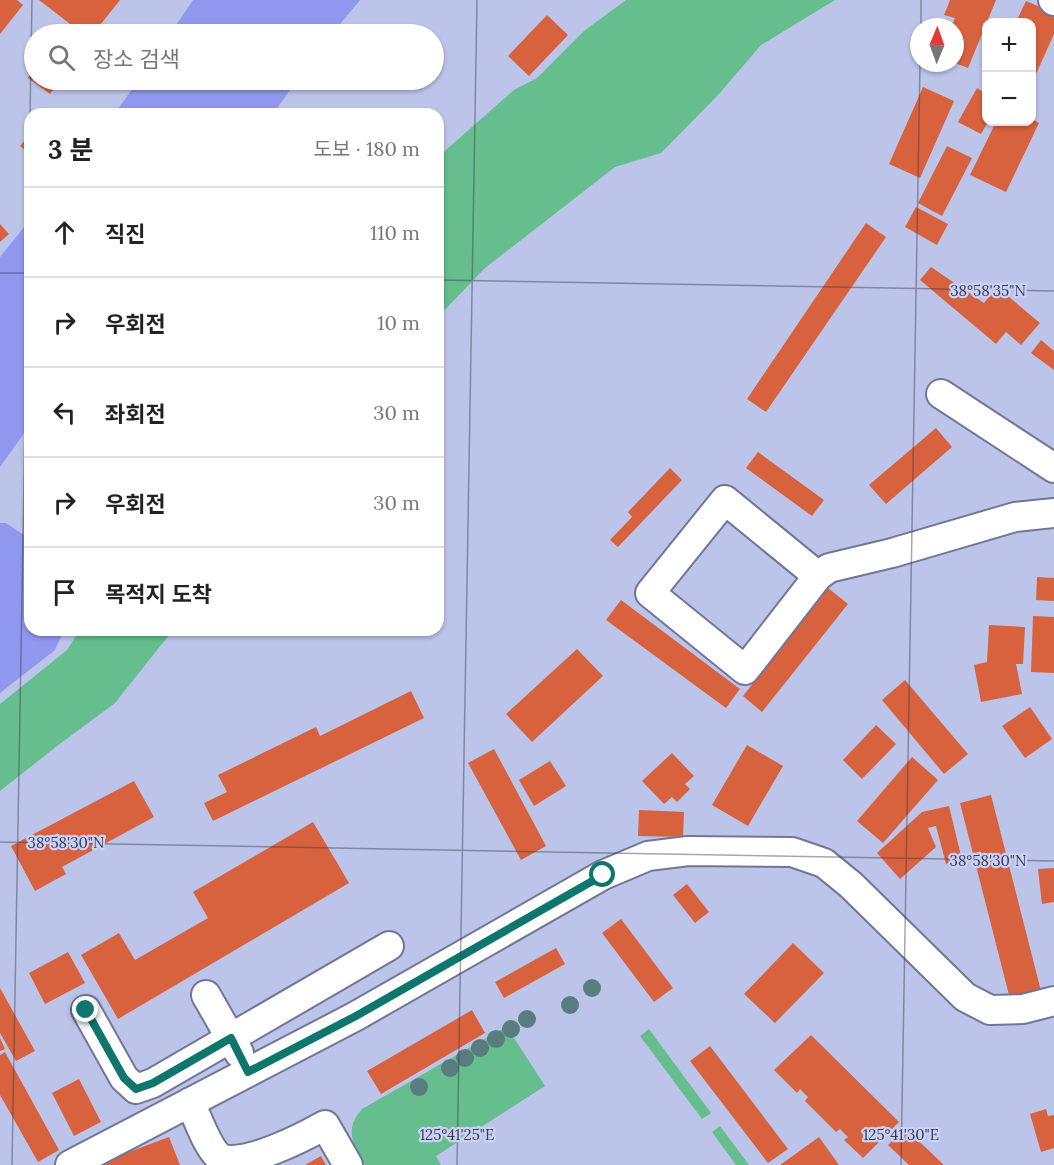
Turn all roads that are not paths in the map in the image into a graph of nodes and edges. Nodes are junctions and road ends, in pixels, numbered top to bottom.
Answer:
1 (940, 394) dead end
2 (1054, 468) edge
3 (1054, 513) edge
4 (824, 572) junction
5 (389, 946) dead end
6 (206, 995) dead end
7 (1054, 1001) edge
8 (86, 1010) dead end
9 (231, 1038) junction
10 (248, 1072) junction
11 (190, 1102) junction
12 (70, 1165) edge
13 (348, 1165) edge

1 - 2 street
3 - 4 street
4 - 4 street
5 - 9 street
6 - 9 street
7 - 10 street
8 - 9 street
9 - 10 street
10 - 11 street
11 - 12 street
11 - 13 street

